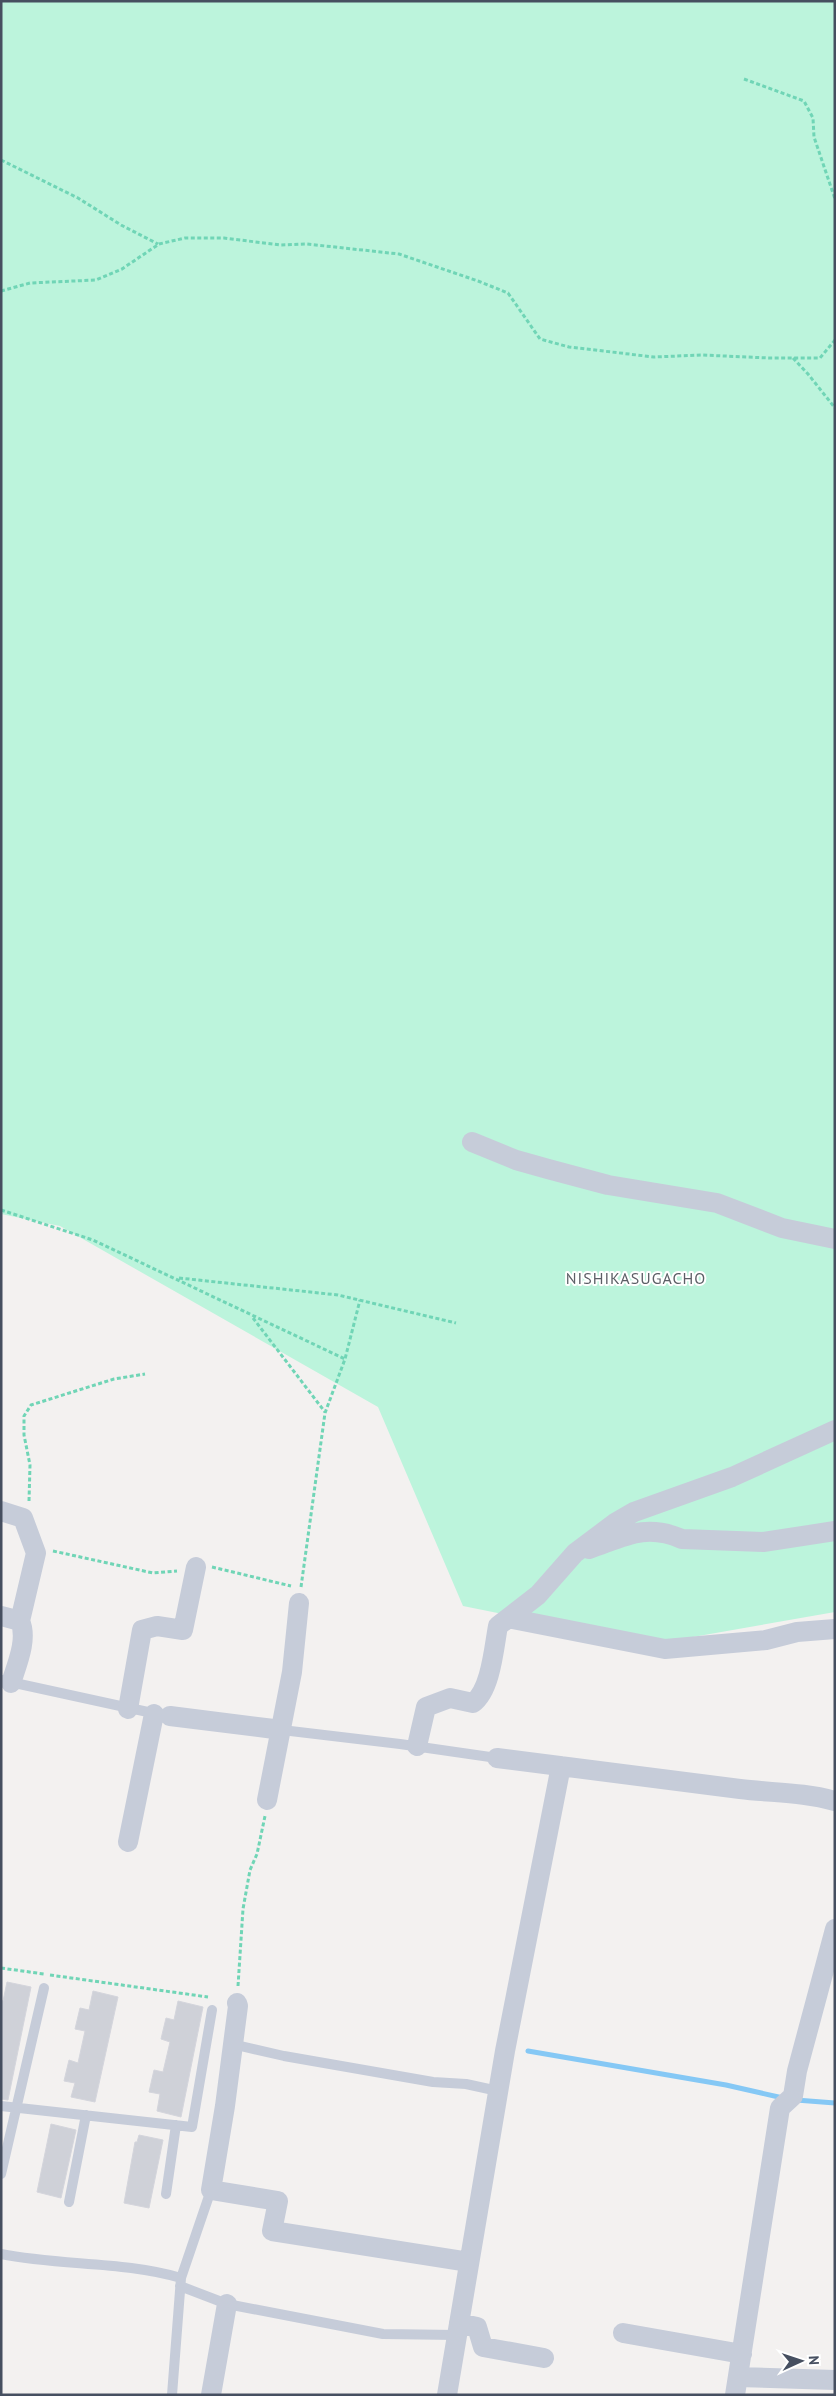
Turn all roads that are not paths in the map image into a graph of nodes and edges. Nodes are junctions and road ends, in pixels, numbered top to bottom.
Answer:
1 (472, 1142) dead end
2 (835, 1238) edge
3 (835, 1430) edge
4 (1, 1510) edge
5 (835, 1531) edge
6 (575, 1554) junction
7 (196, 1567) road end
8 (300, 1596) road end
9 (11, 1618) edge
10 (508, 1618) junction
11 (835, 1629) edge
12 (6, 1681) edge
13 (128, 1709) junction
14 (162, 1715) junction
15 (282, 1730) junction
16 (417, 1746) junction
17 (497, 1758) joint
18 (561, 1766) junction
19 (267, 1800) road end
20 (835, 1800) edge
21 (128, 1842) dead end
22 (835, 1929) edge
23 (44, 1988) dead end
24 (237, 2003) road end
25 (212, 2010) dead end
26 (232, 2044) junction
27 (498, 2091) junction
28 (1, 2106) edge
29 (17, 2107) junction
30 (86, 2115) junction
31 (176, 2125) junction
32 (1, 2174) edge
33 (211, 2190) junction
34 (166, 2194) dead end
35 (69, 2202) dead end
36 (1, 2254) edge
37 (469, 2262) junction
38 (181, 2282) junction
39 (227, 2304) junction
40 (458, 2329) junction
41 (623, 2333) dead end
42 (742, 2354) junction
43 (544, 2358) dead end
44 (835, 2380) edge
45 (737, 2386) edge
46 (449, 2394) edge
47 (172, 2395) edge
48 (211, 2395) edge

1 - 2 street
3 - 6 street
4 - 9 street
5 - 6 street
6 - 10 street
7 - 13 street
8 - 15 street
9 - 12 street
10 - 11 street
10 - 16 street
12 - 13 lane
13 - 14 lane
14 - 15 street
14 - 21 street
15 - 16 lane
15 - 19 street
16 - 17 lane
17 - 18 street
18 - 20 street
18 - 27 street
22 - 42 street
23 - 29 lane
24 - 26 street
25 - 31 lane
26 - 27 lane
26 - 33 street
27 - 37 street
28 - 29 lane
29 - 30 lane
29 - 32 lane
30 - 31 lane
30 - 35 lane
31 - 34 lane
33 - 37 street
33 - 38 lane
36 - 38 lane
37 - 40 street
38 - 39 lane
38 - 47 lane
39 - 40 lane
39 - 48 street
40 - 43 street
40 - 46 street
41 - 42 street
42 - 45 street
44 - 45 street

